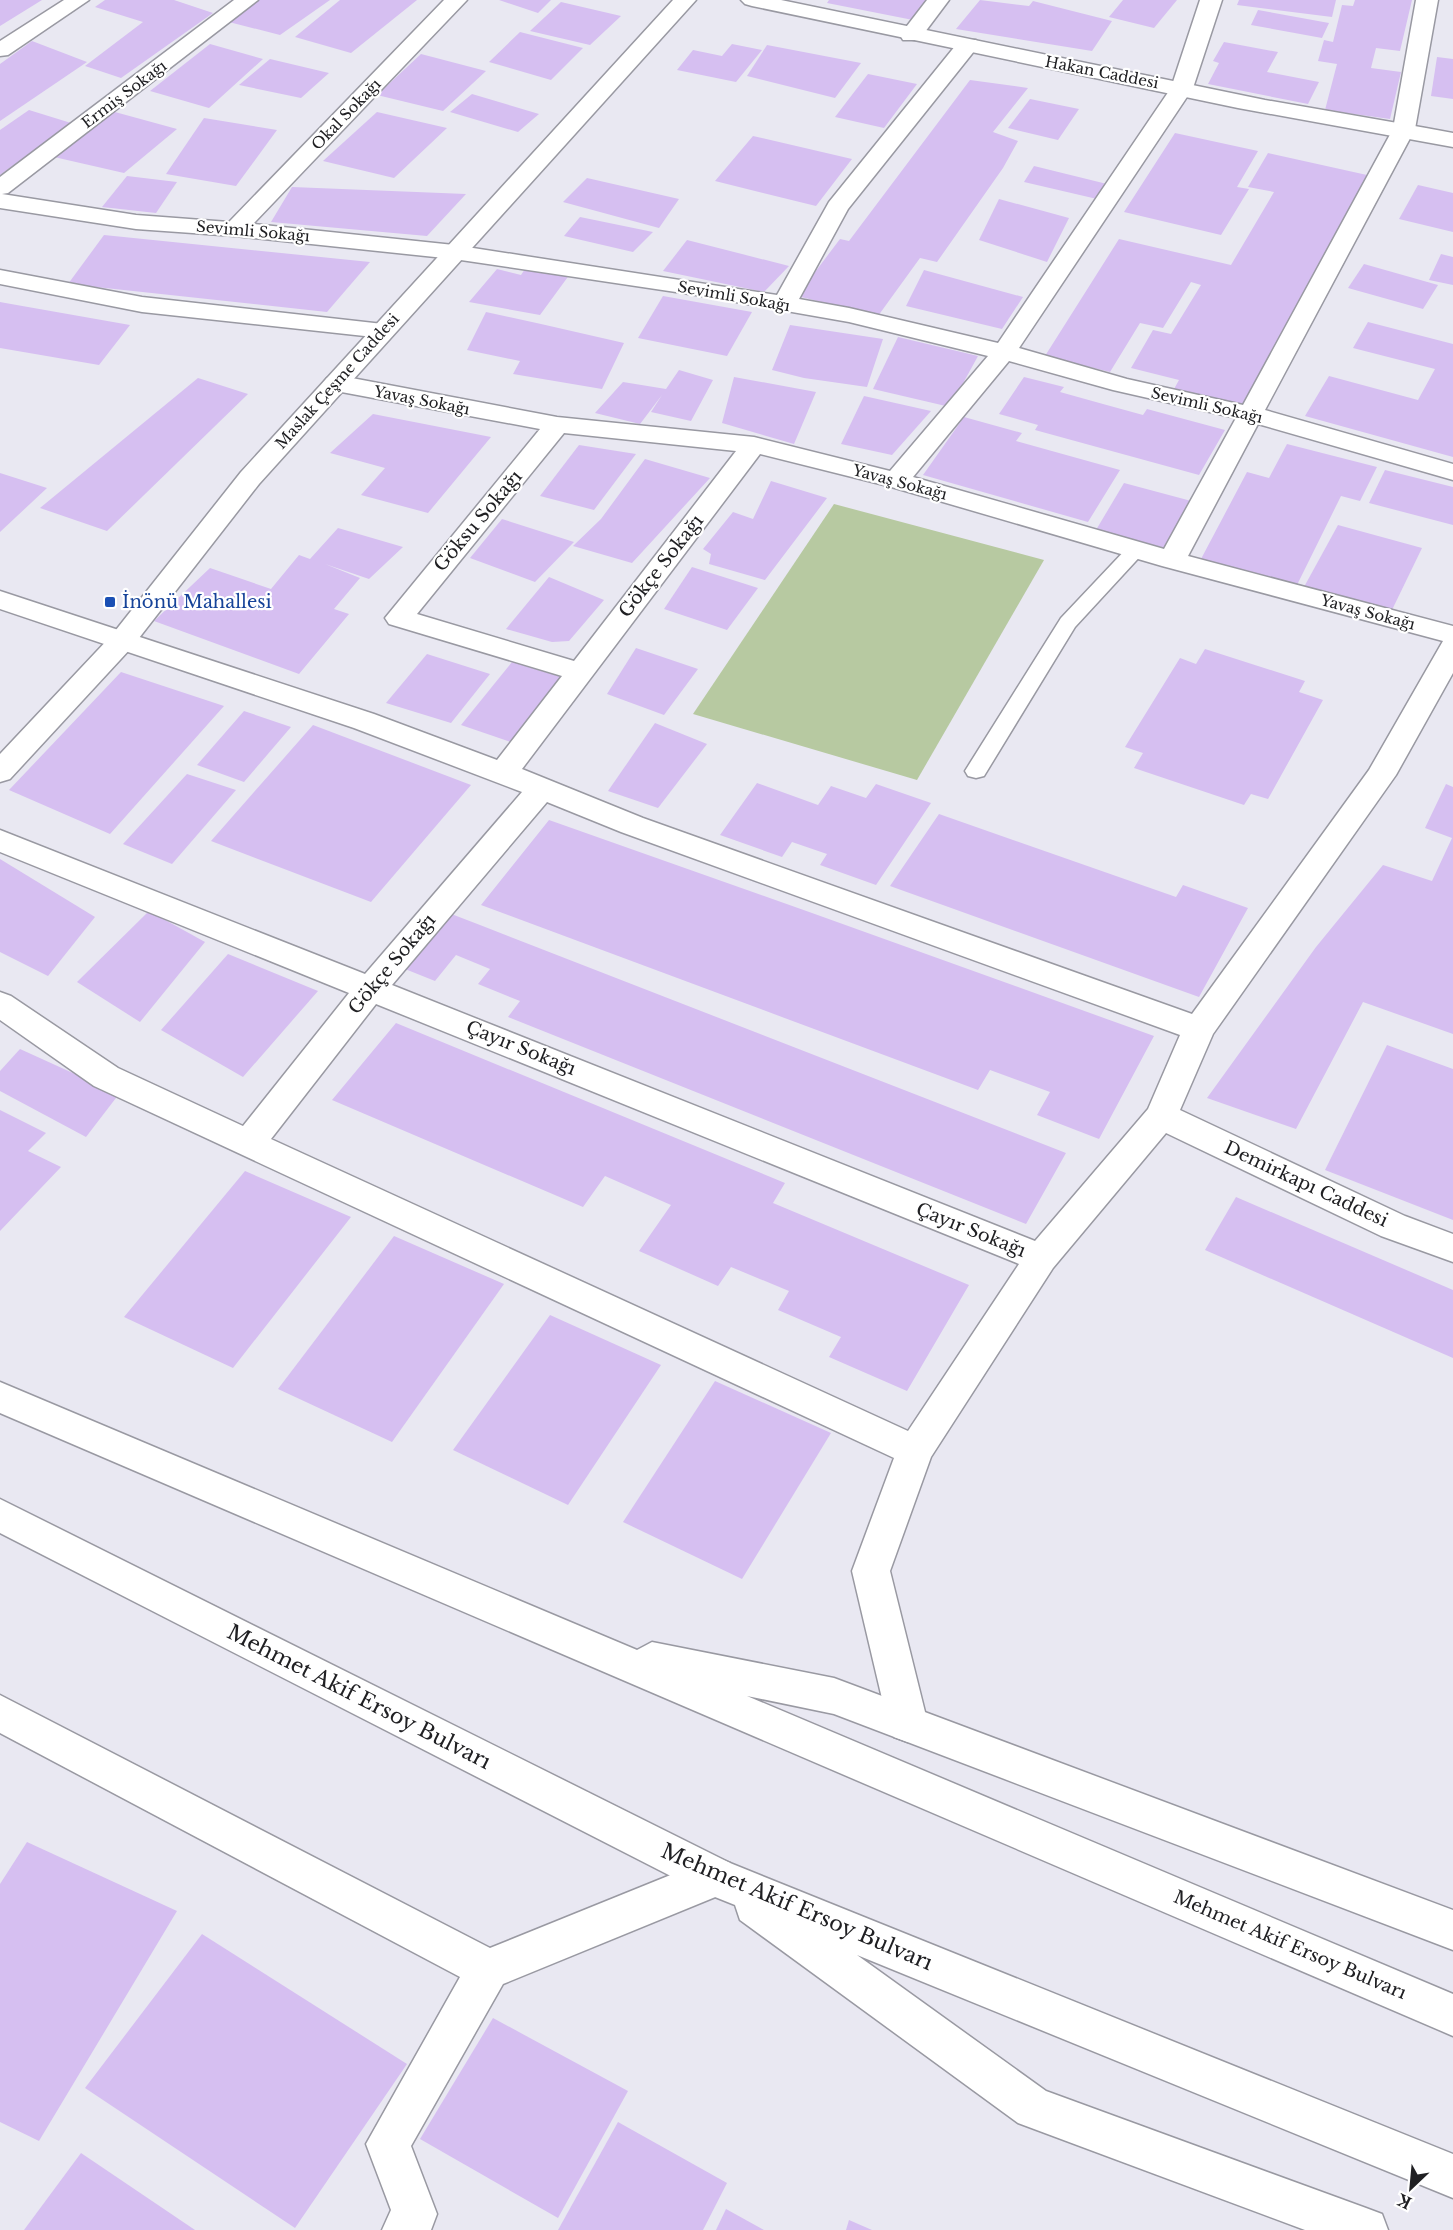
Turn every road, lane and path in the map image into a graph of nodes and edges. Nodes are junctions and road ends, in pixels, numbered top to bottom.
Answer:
1 (78, 0) edge
2 (247, 0) edge
3 (456, 0) edge
4 (685, 0) edge
5 (752, 0) edge
6 (938, 0) edge
7 (1211, 0) edge
8 (1427, 0) edge
9 (911, 35) junction
10 (968, 45) junction
11 (0, 50) edge
12 (1182, 88) junction
13 (1404, 129) junction
14 (1453, 140) edge
15 (0, 188) edge
16 (0, 201) edge
17 (235, 228) junction
18 (454, 252) junction
19 (0, 277) edge
20 (784, 304) junction
21 (383, 331) junction
22 (1005, 352) junction
23 (336, 383) junction
24 (1251, 414) junction
25 (557, 425) junction
26 (754, 445) junction
27 (1453, 471) edge
28 (896, 480) junction
29 (1136, 550) junction
30 (1172, 560) junction
31 (0, 600) edge
32 (1453, 635) edge
33 (122, 641) junction
34 (1453, 648) edge
35 (580, 672) junction
36 (976, 771) dead end
37 (0, 772) edge
38 (503, 772) junction
39 (541, 790) junction
40 (0, 840) edge
41 (371, 988) junction
42 (0, 1004) edge
43 (1199, 1029) junction
44 (1161, 1116) junction
45 (249, 1143) junction
46 (1453, 1248) edge
47 (1041, 1258) junction
48 (0, 1397) edge
49 (915, 1451) junction
50 (0, 1515) edge
51 (584, 1646) junction
52 (0, 1713) edge
53 (908, 1724) junction
54 (715, 1877) junction
55 (1453, 1930) edge
56 (488, 1970) junction
57 (1453, 2015) edge
58 (1453, 2176) edge
59 (419, 2225) edge
60 (1366, 2230) edge

1 - 11 street
2 - 15 street, Ermiş Sokağı
3 - 17 street, Okal Sokağı
4 - 18 street, Maslak Çeşme Caddesi
5 - 9 street, Hakan Caddesi
6 - 9 street
7 - 12 street
8 - 13 street
9 - 10 street, Hakan Caddesi
10 - 12 street, Hakan Caddesi
10 - 20 street
12 - 13 street, Hakan Caddesi
12 - 22 street
13 - 14 street, Hakan Caddesi
13 - 24 street
16 - 17 street, Sevimli Sokağı
17 - 18 street, Sevimli Sokağı
18 - 20 street, Sevimli Sokağı
18 - 21 street, Maslak Çeşme Caddesi
19 - 21 street
20 - 22 street, Sevimli Sokağı
21 - 23 street, Maslak Çeşme Caddesi
22 - 24 street, Sevimli Sokağı
22 - 28 street
23 - 25 street, Yavaş Sokağı
23 - 33 street, Maslak Çeşme Caddesi
24 - 27 street, Sevimli Sokağı
24 - 30 street
25 - 26 street, Yavaş Sokağı
25 - 35 street, Göksu Sokağı
26 - 28 street, Yavaş Sokağı
26 - 35 street, Gökçe Sokağı
28 - 29 street, Yavaş Sokağı
29 - 30 street, Yavaş Sokağı
29 - 36 lane
30 - 32 street, Yavaş Sokağı
31 - 33 street
33 - 37 street, Maslak Çeşme Caddesi
33 - 38 street
34 - 43 street
35 - 38 street, Gökçe Sokağı
38 - 39 street
39 - 41 street, Gökçe Sokağı
39 - 43 street
40 - 41 street, Çayır Sokağı
41 - 45 street, Gökçe Sokağı
41 - 47 street, Çayır Sokağı
42 - 45 street
43 - 44 street
44 - 46 street, Demirkapı Caddesi
44 - 47 street
45 - 49 street
47 - 49 street
48 - 51 street, Mehmet Akif Ersoy Bulvarı
49 - 53 street
50 - 54 street, Mehmet Akif Ersoy Bulvarı
51 - 53 street
51 - 57 street, Mehmet Akif Ersoy Bulvarı
52 - 56 street
53 - 55 street
54 - 56 street
54 - 58 street, Mehmet Akif Ersoy Bulvarı
54 - 60 street
56 - 59 street

